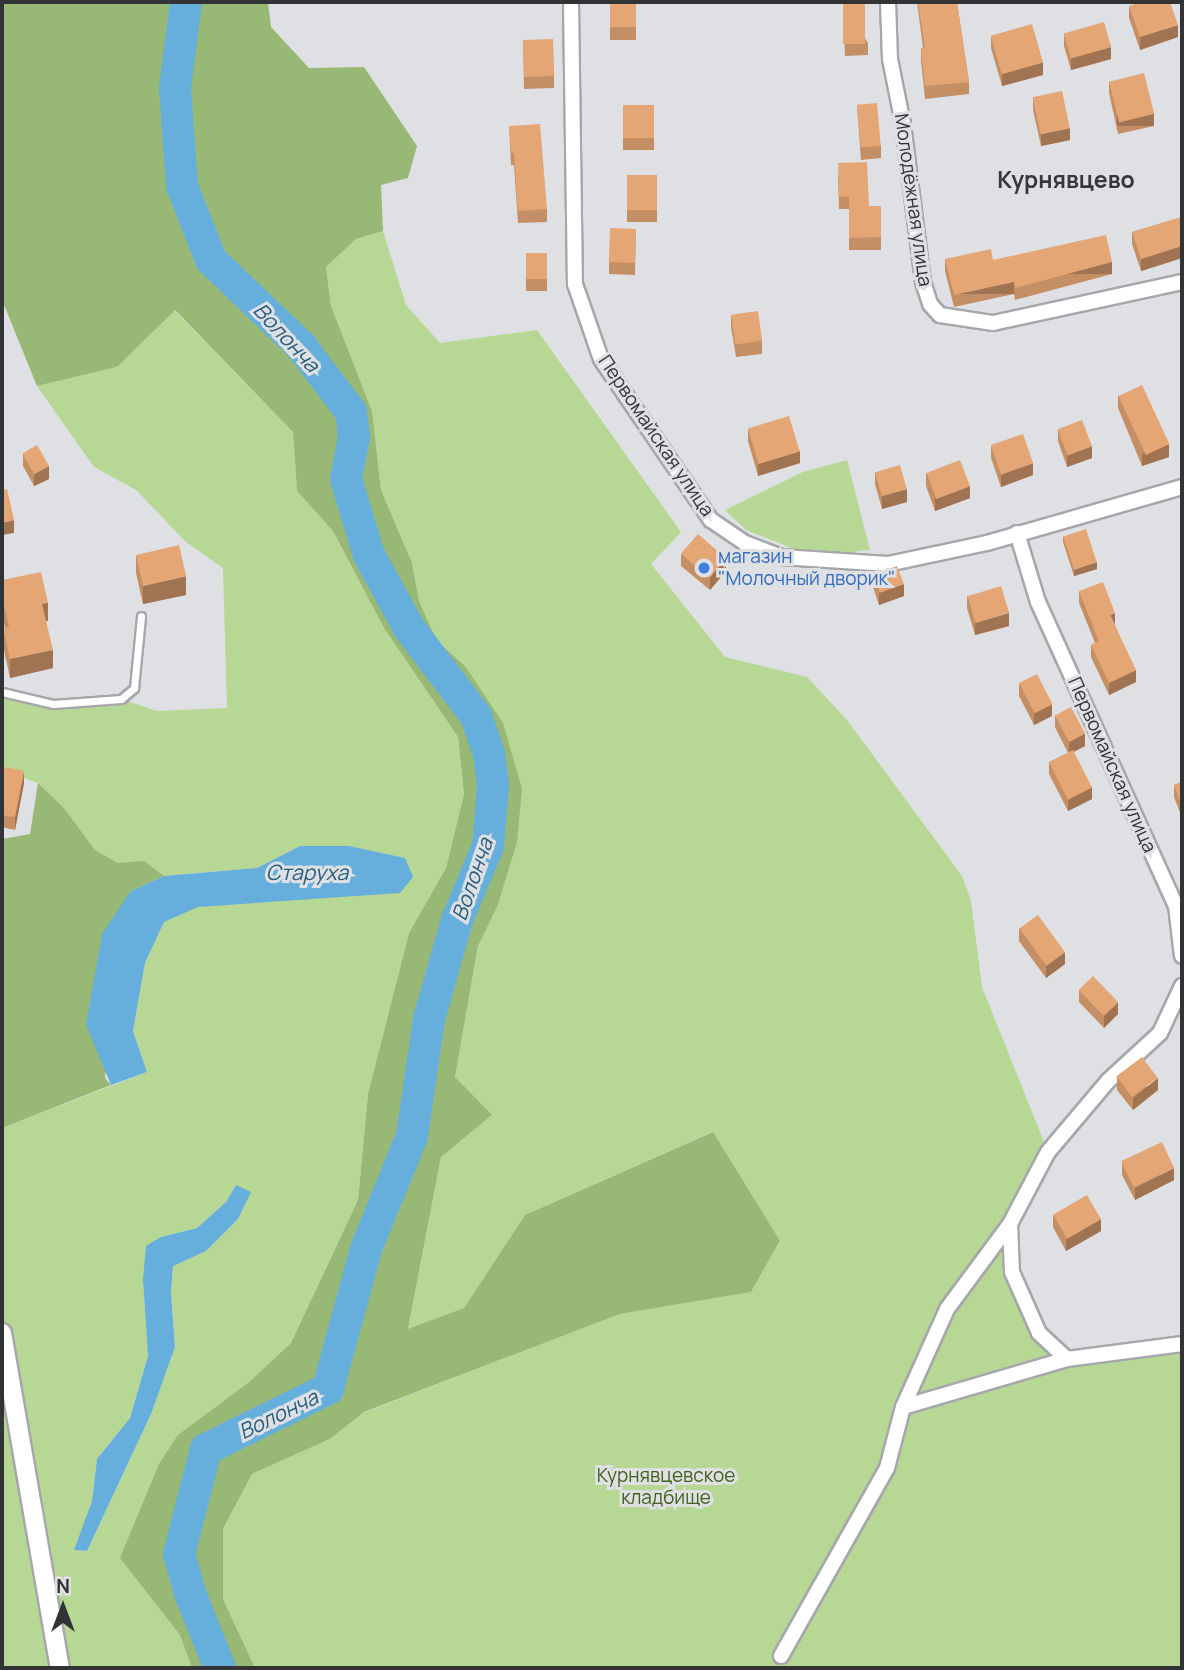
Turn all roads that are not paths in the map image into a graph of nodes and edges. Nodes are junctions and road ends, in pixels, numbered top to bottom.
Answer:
1 (571, 2) edge
2 (888, 2) edge
3 (1182, 282) edge
4 (1182, 487) edge
5 (1017, 533) junction
6 (141, 616) dead end
7 (2, 692) edge
8 (1182, 956) edge
9 (1182, 986) edge
10 (1010, 1224) junction
11 (2, 1333) edge
12 (1182, 1344) edge
13 (1067, 1359) junction
14 (903, 1407) junction
15 (781, 1656) dead end
16 (60, 1668) edge

1 - 5 street, Первомайская улица
2 - 3 street, Молодёжная улица
4 - 5 street
5 - 8 street, Первомайская улица
6 - 7 lane
9 - 10 street
10 - 13 street
10 - 14 street
11 - 16 street
12 - 13 street
13 - 14 street
14 - 15 street

